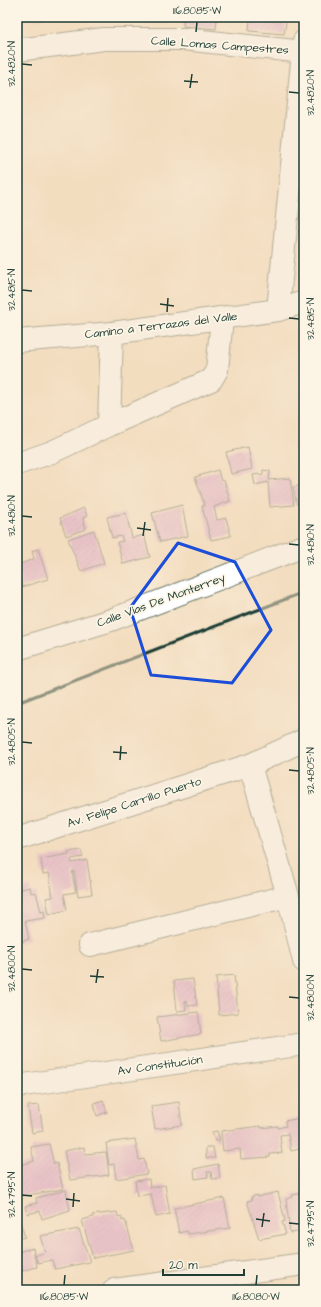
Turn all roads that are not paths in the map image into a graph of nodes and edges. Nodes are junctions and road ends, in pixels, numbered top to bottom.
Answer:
1 (303, 48) edge
2 (17, 50) edge
3 (304, 302) edge
4 (278, 310) junction
5 (222, 318) junction
6 (112, 333) junction
7 (17, 341) edge
8 (109, 425) junction
9 (17, 464) edge
10 (304, 546) edge
11 (17, 649) edge
12 (304, 740) edge
13 (250, 764) junction
14 (17, 839) edge
15 (288, 896) junction
16 (90, 945) dead end
17 (304, 961) edge
18 (304, 1044) edge
19 (17, 1086) edge
20 (304, 1264) edge
21 (114, 1290) edge

1 - 2 street, Calle Lomas Campestres
1 - 4 street
3 - 4 street, Camino a Terrazas del Valle
4 - 5 street, Camino a Terrazas del Valle
5 - 6 street, Camino a Terrazas del Valle
5 - 8 street
6 - 7 street, Camino a Terrazas del Valle
6 - 8 street
8 - 9 street
10 - 11 street, Calle Vías De Monterrey
12 - 13 street, Av. Felipe Carrillo Puerto
13 - 14 street, Av. Felipe Carrillo Puerto
13 - 15 street
15 - 16 street
15 - 17 street
18 - 19 street, Av Constitución
20 - 21 street

